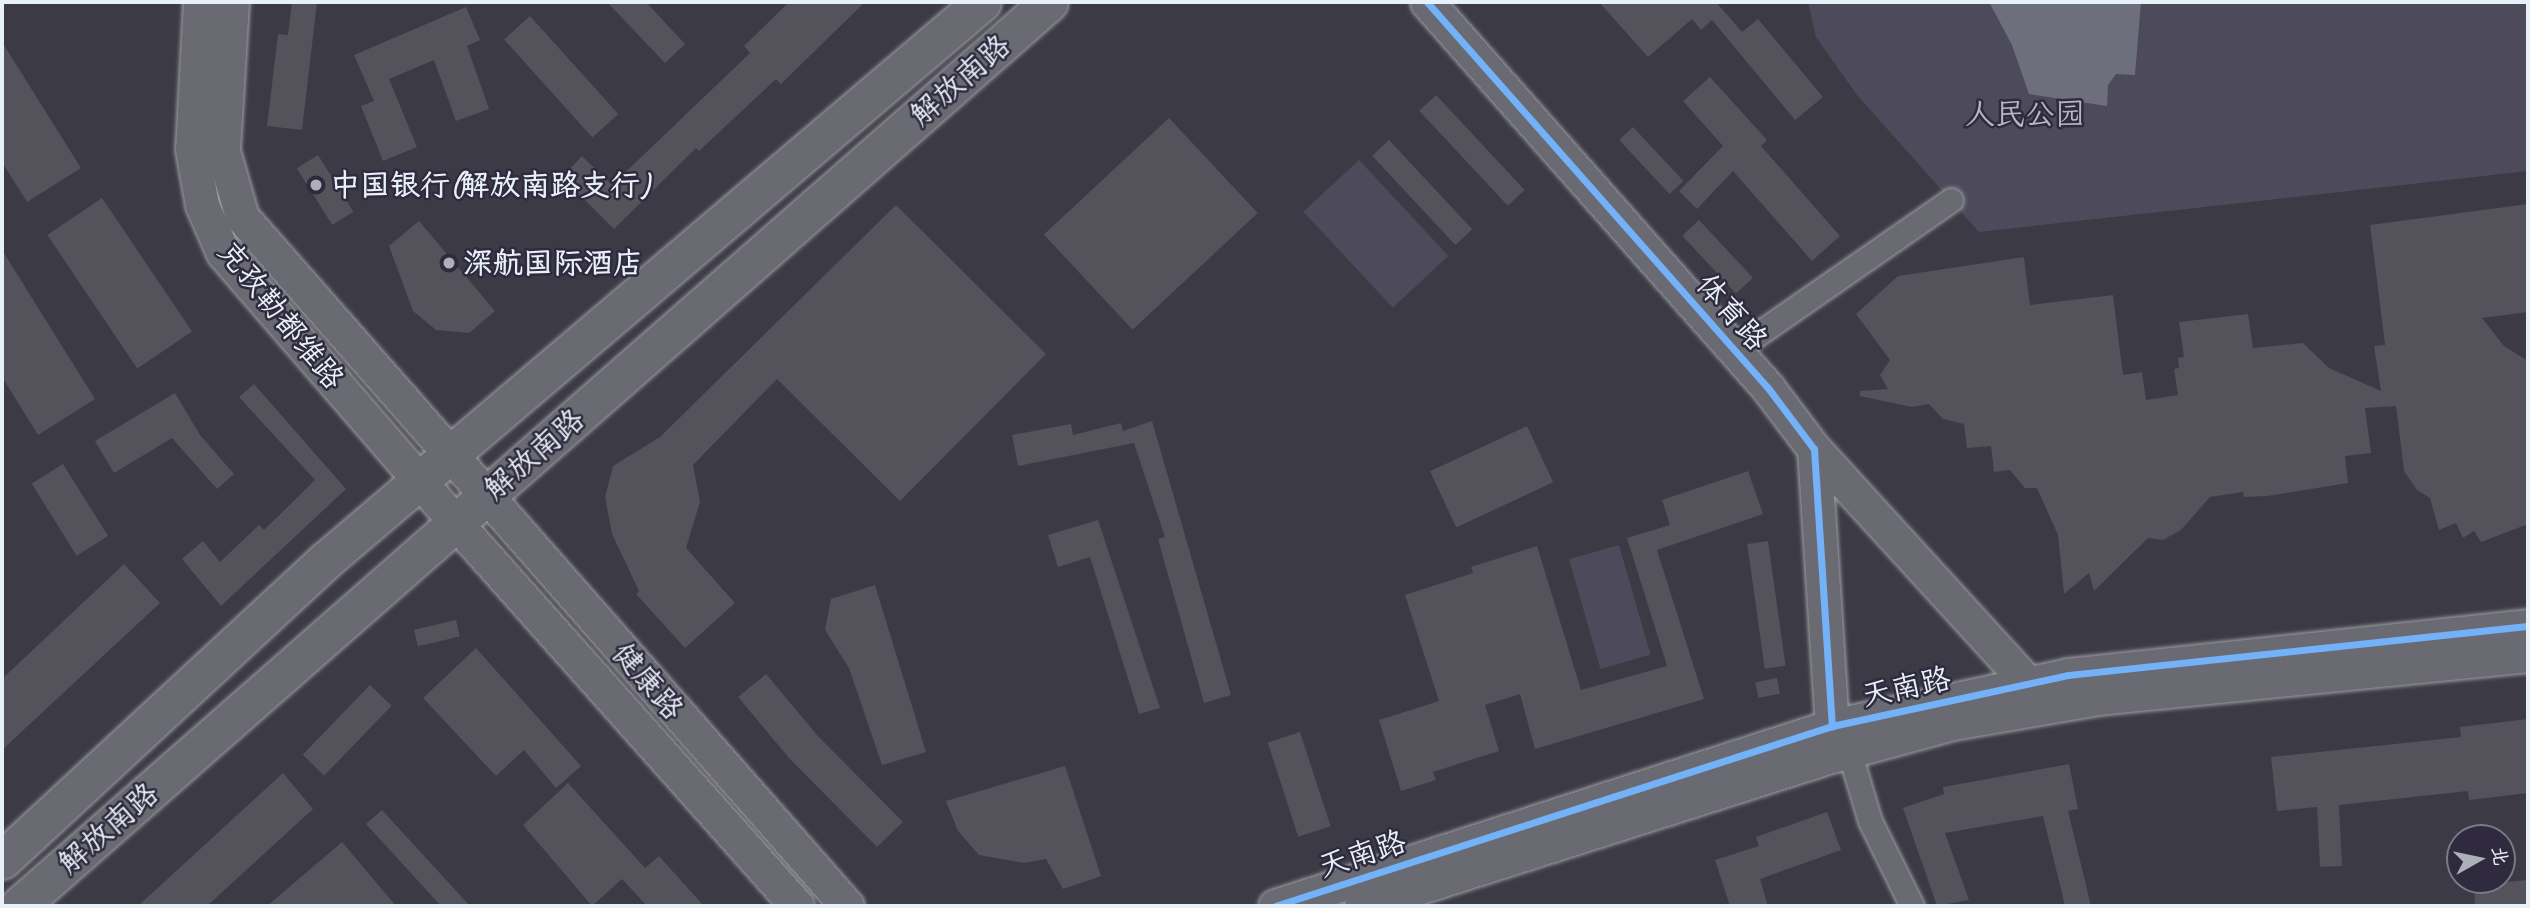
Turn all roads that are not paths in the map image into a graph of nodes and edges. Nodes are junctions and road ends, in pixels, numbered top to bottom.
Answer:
1 (200, 2) edge
2 (232, 2) edge
3 (982, 2) edge
4 (1049, 2) edge
5 (1427, 2) edge
6 (1951, 200) dead end
7 (1735, 350) junction
8 (1814, 449) junction
9 (449, 455) junction
10 (420, 480) junction
11 (486, 496) junction
12 (456, 523) junction
13 (2528, 626) edge
14 (2528, 655) edge
15 (2028, 683) junction
16 (1840, 739) junction
17 (2, 860) edge
18 (19, 906) edge
19 (797, 906) edge
20 (847, 906) edge
21 (1275, 906) edge
22 (1361, 906) edge
23 (1912, 906) edge

1 - 10 street, 克孜勒都维路
2 - 9 street, 克孜勒都维路
3 - 9 main road, 解放南路
4 - 11 main road, 解放南路
5 - 7 street, 体育路
6 - 7 street
7 - 8 street, 体育路
8 - 15 street, 体育路
8 - 16 street
9 - 10 main road, 解放南路
9 - 11 street, 健康路
10 - 12 street, 健康路
10 - 17 main road, 解放南路
11 - 12 main road, 解放南路
11 - 20 street, 健康路
12 - 18 main road, 解放南路
12 - 19 street, 健康路
13 - 15 street, 天南路
14 - 16 street, 天南路
15 - 16 street, 天南路
16 - 21 street, 天南路
16 - 22 street, 天南路
16 - 23 street

